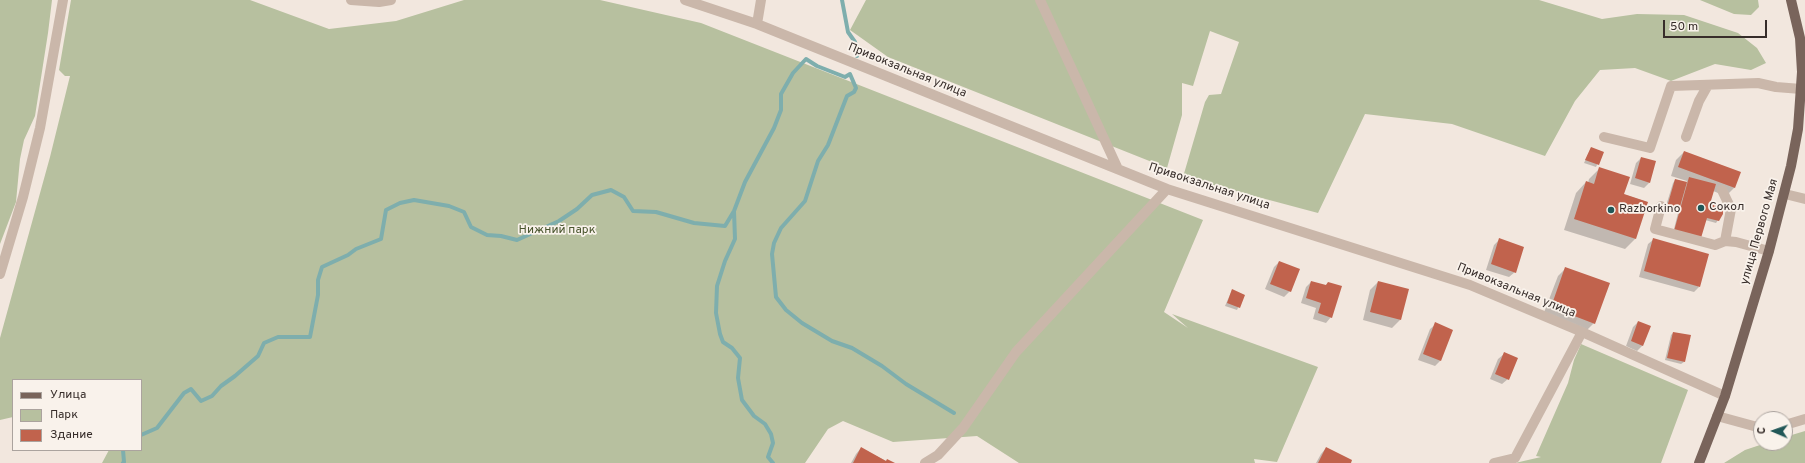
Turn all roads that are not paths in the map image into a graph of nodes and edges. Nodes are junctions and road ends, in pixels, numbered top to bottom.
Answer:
1 (62, 0) edge
2 (351, 0) edge
3 (391, 0) edge
4 (685, 0) edge
5 (761, 0) edge
6 (1040, 0) edge
7 (1790, 0) edge
8 (757, 24) junction
9 (1708, 85) junction
10 (1801, 88) junction
11 (1604, 137) dead end
12 (1686, 137) dead end
13 (1118, 169) junction
14 (1167, 189) junction
15 (1722, 190) dead end
16 (1785, 194) junction
17 (1805, 199) edge
18 (1661, 206) dead end
19 (1725, 241) junction
20 (1769, 251) junction
21 (0, 274) edge
22 (1582, 332) junction
23 (1725, 396) junction
24 (1717, 416) junction
25 (1805, 419) edge
26 (1793, 423) edge
27 (1753, 426) edge
28 (925, 463) edge
29 (1494, 463) edge
30 (1699, 463) edge

1 - 21 street
2 - 3 street
4 - 8 street, Привокзальная улица
5 - 8 street
6 - 13 street
7 - 10 main road, улица Первого Мая
8 - 13 street, Привокзальная улица
9 - 10 street
9 - 11 street
9 - 12 street
10 - 16 main road, улица Первого Мая
13 - 14 street, Привокзальная улица
14 - 22 street, Привокзальная улица
14 - 28 street
15 - 19 street
16 - 17 street
16 - 20 main road, улица Первого Мая
18 - 19 street
19 - 20 street
20 - 23 main road, улица Первого Мая
22 - 23 street, Привокзальная улица
22 - 29 street
23 - 24 main road, улица Первого Мая
24 - 27 street
24 - 30 main road, улица Первого Мая
25 - 26 street

